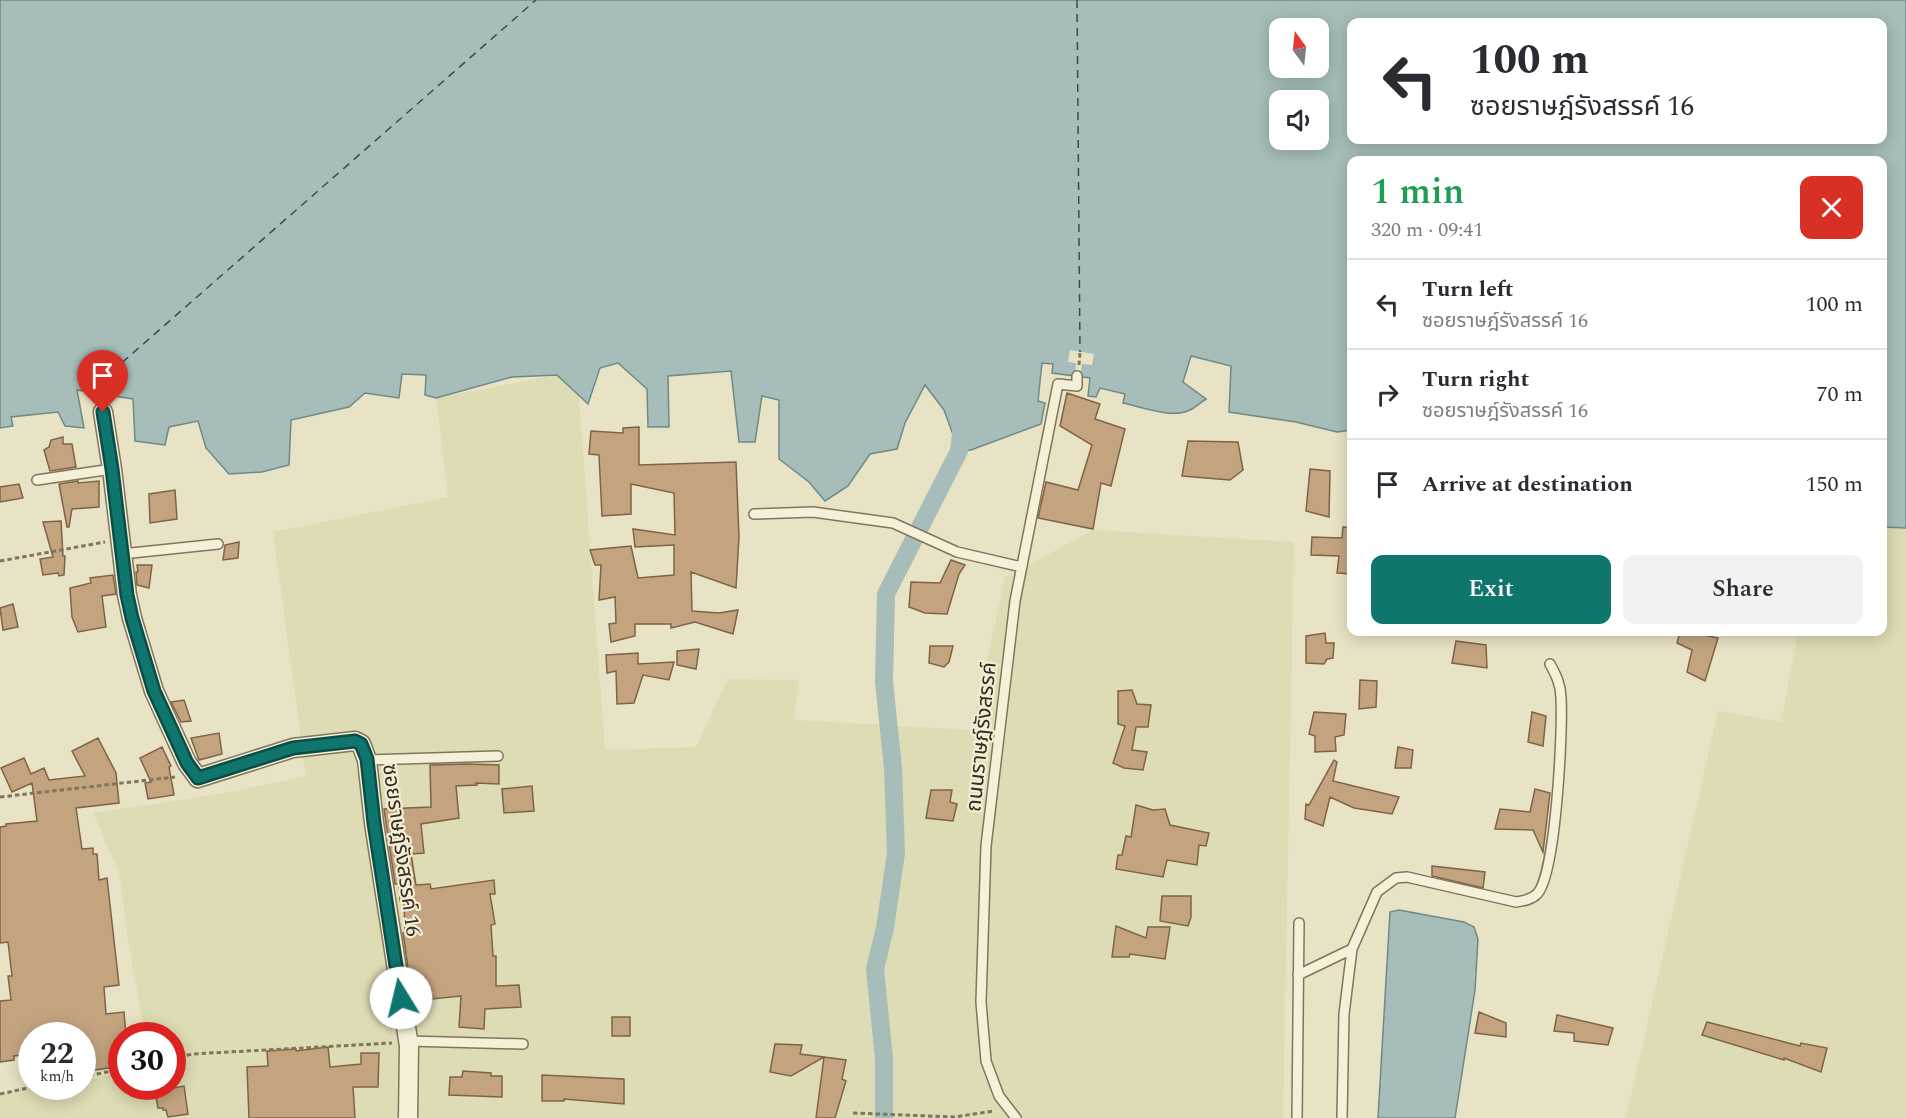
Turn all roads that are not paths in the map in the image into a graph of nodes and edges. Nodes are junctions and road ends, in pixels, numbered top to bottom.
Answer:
1 (1077, 376) dead end
2 (103, 412) dead end
3 (112, 469) junction
4 (37, 480) dead end
5 (754, 514) dead end
6 (218, 543) dead end
7 (122, 546) junction
8 (1022, 567) junction
9 (1550, 664) dead end
10 (498, 756) dead end
11 (367, 759) junction
12 (1299, 923) dead end
13 (1352, 948) junction
14 (1298, 975) junction
15 (408, 1044) junction
16 (523, 1044) dead end
17 (408, 1118) edge
18 (1016, 1118) edge
19 (1297, 1118) edge
20 (1342, 1118) edge

1 - 8 lane, ถนนราษฎ์รังสรรค์
2 - 3 street
3 - 4 lane
3 - 7 street
5 - 8 lane
6 - 7 lane
7 - 11 street, ซอยราษฎ์รังสรรค์ 16
8 - 18 lane, ถนนราษฎ์รังสรรค์
9 - 13 lane
10 - 11 lane
11 - 15 street, ซอยราษฎ์รังสรรค์ 16
12 - 14 lane
13 - 14 lane
13 - 20 lane
14 - 19 lane
15 - 16 lane
15 - 17 street, ซอยราษฎ์รังสรรค์ 16

